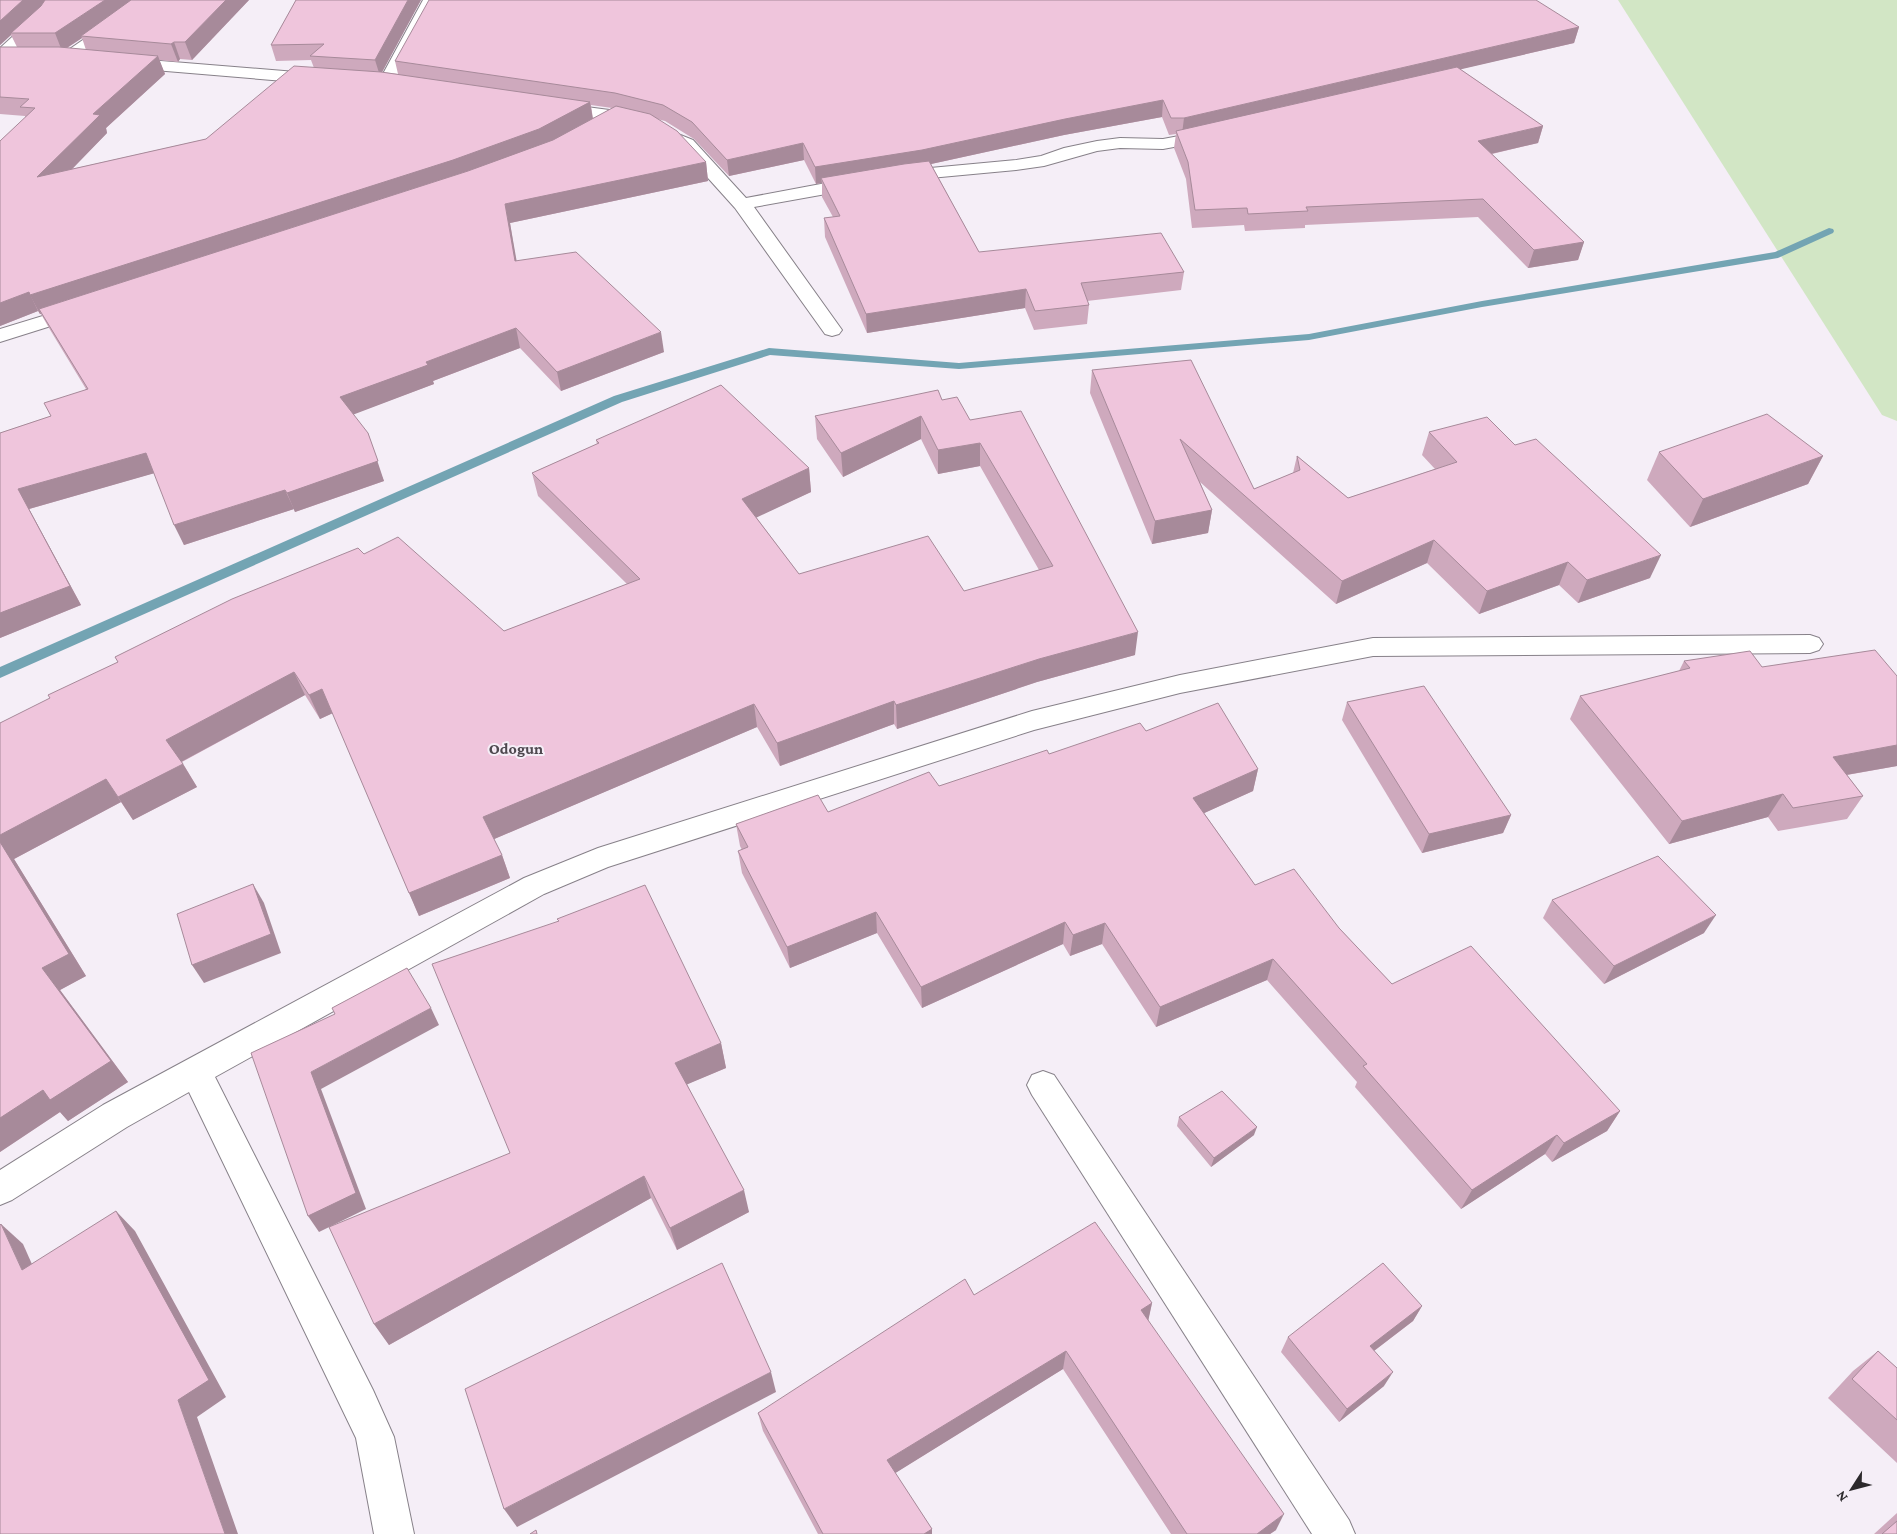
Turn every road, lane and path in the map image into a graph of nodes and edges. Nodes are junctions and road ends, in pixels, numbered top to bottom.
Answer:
1 (56, 0) edge
2 (151, 0) edge
3 (431, 0) edge
4 (0, 58) edge
5 (19, 58) edge
6 (48, 58) edge
7 (67, 58) junction
8 (336, 80) edge
9 (366, 82) edge
10 (386, 83) junction
11 (405, 86) edge
12 (540, 106) edge
13 (616, 116) junction
14 (592, 129) edge
15 (1229, 130) edge
16 (742, 204) junction
17 (95, 306) edge
18 (832, 330) dead end
19 (0, 336) edge
20 (1810, 644) dead end
21 (196, 1072) junction
22 (1043, 1085) dead end
23 (0, 1189) edge
24 (394, 1534) edge
25 (1335, 1534) edge

1 - 4 street
2 - 7 street
3 - 10 street
4 - 5 street
6 - 7 street
7 - 8 street
9 - 10 street
10 - 11 street
12 - 13 street
13 - 14 street
13 - 16 street
15 - 16 street
16 - 18 street
17 - 19 street
20 - 21 street
21 - 23 street
21 - 24 street
22 - 25 street

